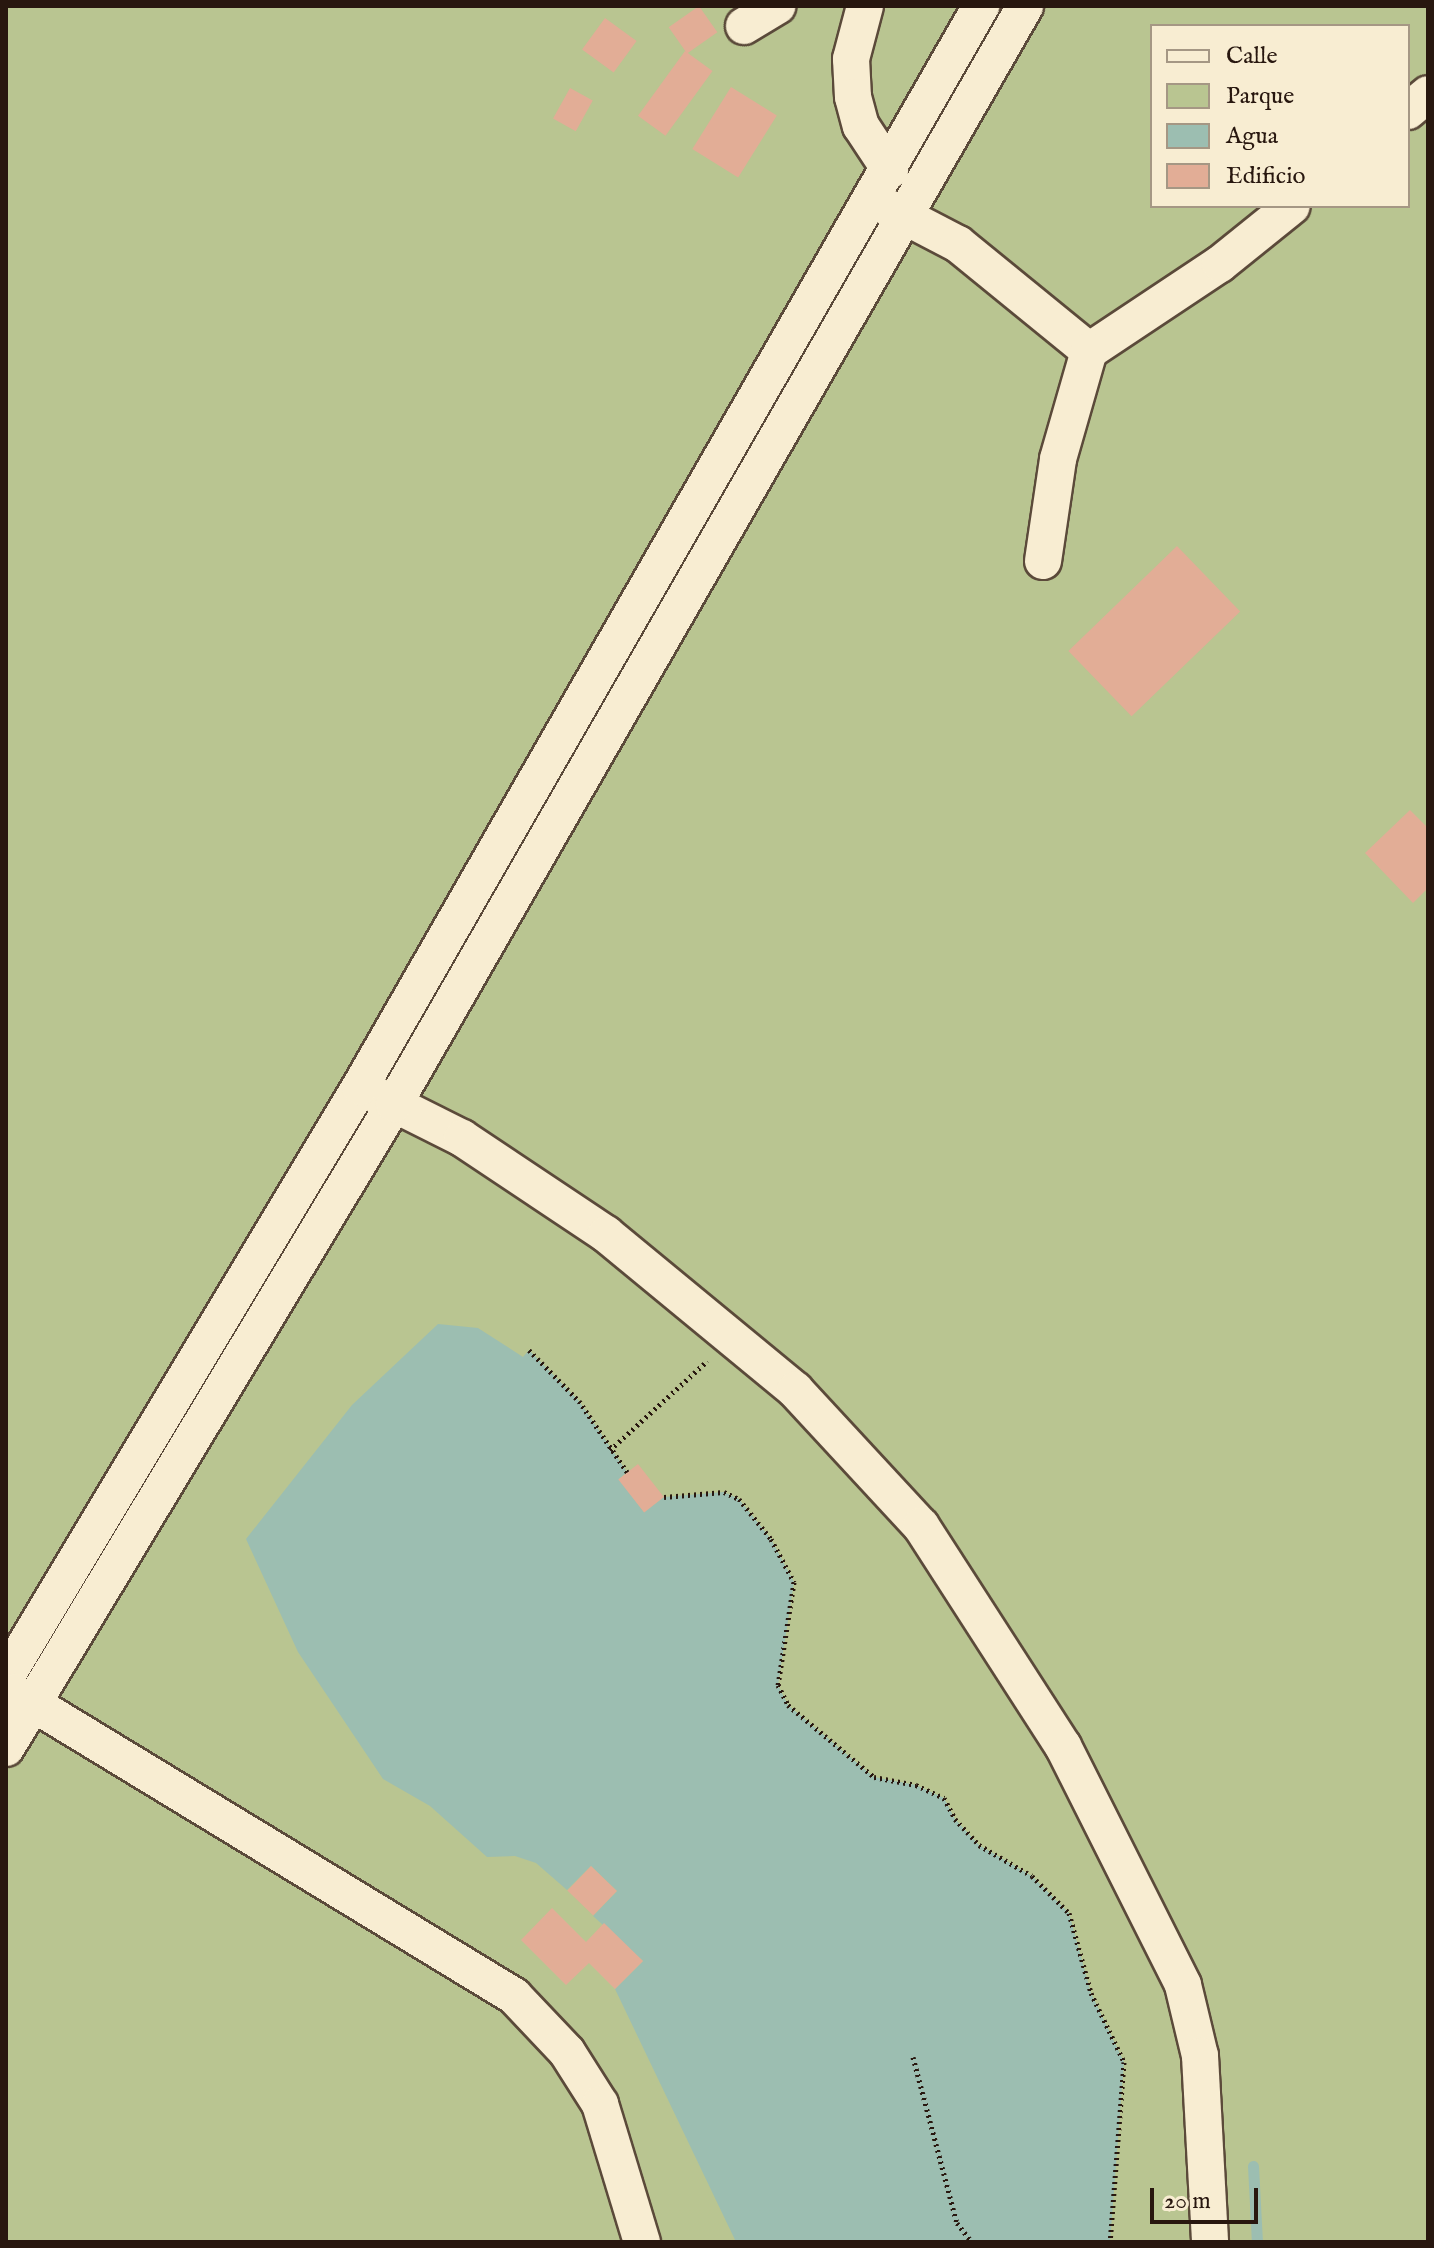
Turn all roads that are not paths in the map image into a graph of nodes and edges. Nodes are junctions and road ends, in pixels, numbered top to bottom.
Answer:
1 (777, 6) edge
2 (865, 6) edge
3 (981, 6) edge
4 (1025, 6) edge
5 (744, 26) dead end
6 (1428, 94) edge
7 (1410, 109) edge
8 (881, 185) junction
9 (1290, 208) edge
10 (906, 217) junction
11 (1089, 351) junction
12 (1043, 561) dead end
13 (360, 1087) junction
14 (394, 1104) junction
15 (6, 1677) edge
16 (20, 1695) edge
17 (6, 1748) edge
18 (642, 2242) edge
19 (1210, 2242) edge

1 - 5 street
2 - 8 street
3 - 8 street
4 - 10 street
6 - 7 street
8 - 10 street
8 - 13 street
9 - 11 street
10 - 11 street
10 - 14 street
11 - 12 street
13 - 14 street
13 - 15 street
14 - 16 street
14 - 19 street
16 - 17 street
16 - 18 street

